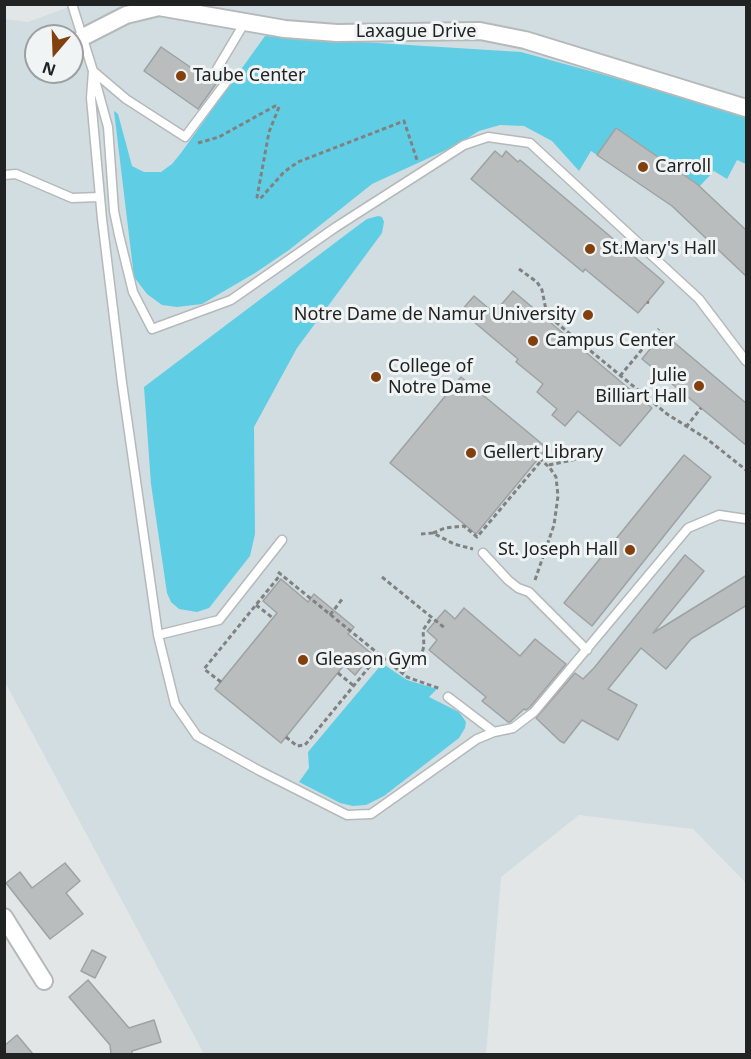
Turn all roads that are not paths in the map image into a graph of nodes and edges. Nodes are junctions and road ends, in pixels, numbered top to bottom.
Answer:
1 (72, 4) edge
2 (244, 22) junction
3 (79, 24) edge
4 (84, 36) edge
5 (84, 40) edge
6 (93, 71) junction
7 (747, 108) edge
8 (4, 176) edge
9 (100, 197) junction
10 (747, 361) edge
11 (747, 519) edge
12 (282, 540) dead end
13 (483, 553) road end
14 (158, 635) junction
15 (587, 650) junction
16 (448, 697) road end
17 (494, 732) junction
18 (4, 917) edge
19 (44, 981) dead end

1 - 3 lane
2 - 4 street, Laxague Drive
2 - 6 lane
2 - 7 street, Laxague Drive
5 - 6 lane
6 - 9 lane
6 - 10 lane
8 - 9 lane
9 - 14 lane
11 - 15 lane
12 - 14 lane
13 - 15 lane
14 - 17 lane
15 - 17 lane
16 - 17 lane
18 - 19 street

